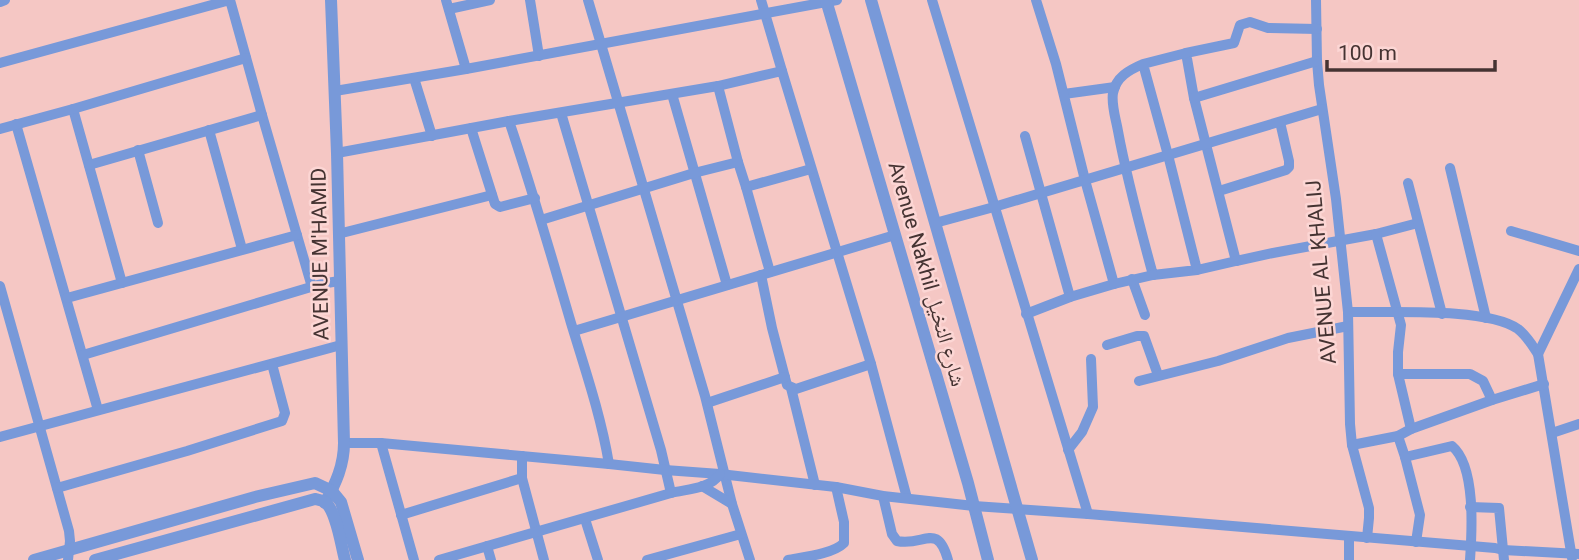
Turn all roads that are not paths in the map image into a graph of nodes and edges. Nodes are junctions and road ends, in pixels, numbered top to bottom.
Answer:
1 (5, 0) edge
2 (331, 0) edge
3 (485, 0) edge
4 (530, 0) edge
5 (588, 0) edge
6 (761, 0) edge
7 (871, 0) edge
8 (932, 0) edge
9 (1036, 0) edge
10 (1316, 0) edge
11 (830, 1) edge
12 (0, 2) edge
13 (447, 4) edge
14 (765, 13) junction
15 (1317, 29) junction
16 (601, 44) junction
17 (1186, 53) junction
18 (539, 56) junction
19 (246, 58) junction
20 (1317, 61) junction
21 (0, 63) edge
22 (1143, 64) junction
23 (466, 69) junction
24 (782, 71) junction
25 (414, 78) junction
26 (718, 86) junction
27 (1115, 87) junction
28 (335, 91) junction
29 (672, 94) junction
30 (1064, 94) junction
31 (1194, 98) junction
32 (619, 102) junction
33 (73, 109) junction
34 (1322, 109) junction
35 (561, 113) junction
36 (262, 115) junction
37 (509, 121) junction
38 (1280, 122) junction
39 (16, 124) junction
40 (471, 128) junction
41 (0, 129) edge
42 (209, 130) junction
43 (432, 136) junction
44 (1025, 136) dead end
45 (1207, 144) junction
46 (138, 150) junction
47 (337, 153) junction
48 (1168, 155) junction
49 (738, 162) junction
50 (89, 165) junction
51 (1125, 168) junction
52 (1450, 168) dead end
53 (811, 169) junction
54 (694, 173) junction
55 (1085, 180) junction
56 (1408, 183) dead end
57 (747, 187) junction
58 (644, 190) junction
59 (1219, 191) junction
60 (1040, 193) junction
61 (492, 195) junction
62 (535, 198) junction
63 (589, 206) junction
64 (994, 207) junction
65 (541, 220) junction
66 (159, 223) dead end
67 (935, 223) junction
68 (1418, 223) junction
69 (1511, 231) dead end
70 (338, 234) junction
71 (1377, 234) junction
72 (297, 235) junction
73 (895, 235) junction
74 (1340, 241) junction
75 (242, 249) junction
76 (1579, 251) edge
77 (836, 253) junction
78 (1236, 261) junction
79 (1579, 269) edge
80 (1197, 270) junction
81 (766, 274) junction
82 (1153, 275) junction
83 (1132, 279) junction
84 (339, 281) junction
85 (122, 283) junction
86 (1114, 284) junction
87 (727, 285) junction
88 (0, 286) edge
89 (312, 287) junction
90 (1070, 297) junction
91 (67, 298) junction
92 (677, 300) junction
93 (1348, 312) junction
94 (1398, 312) junction
95 (1026, 314) junction
96 (1442, 314) junction
97 (1144, 315) dead end
98 (622, 317) junction
99 (1486, 318) junction
100 (1348, 326) junction
101 (574, 331) junction
102 (341, 345) junction
103 (1107, 345) dead end
104 (1538, 354) junction
105 (83, 355) junction
106 (1091, 359) dead end
107 (871, 364) junction
108 (272, 365) junction
109 (1398, 374) junction
110 (1158, 375) junction
111 (785, 377) junction
112 (1139, 381) dead end
113 (1544, 384) junction
114 (791, 388) junction
115 (1492, 400) junction
116 (707, 403) junction
117 (98, 410) junction
118 (1579, 424) edge
119 (39, 427) junction
120 (1411, 429) junction
121 (1552, 433) junction
122 (1398, 436) junction
123 (0, 437) edge
124 (344, 443) junction
125 (381, 443) junction
126 (1352, 445) junction
127 (1069, 450) junction
128 (522, 456) junction
129 (1405, 457) junction
130 (609, 464) junction
131 (665, 470) junction
132 (723, 475) junction
133 (522, 478) junction
134 (815, 485) junction
135 (702, 486) junction
136 (836, 487) junction
137 (57, 488) junction
138 (671, 493) junction
139 (883, 496) junction
140 (328, 497) junction
141 (907, 498) junction
142 (732, 504) junction
143 (974, 506) junction
144 (1470, 506) junction
145 (1019, 510) junction
146 (1088, 514) junction
147 (401, 515) junction
148 (585, 519) junction
149 (536, 533) junction
150 (741, 534) junction
151 (1349, 537) junction
152 (1367, 538) junction
153 (1416, 542) junction
154 (487, 546) junction
155 (1471, 546) junction
156 (69, 555) edge
157 (690, 555) edge
158 (1504, 555) edge
159 (1574, 556) edge
160 (808, 558) edge
161 (443, 559) edge
162 (34, 560) edge
163 (95, 560) edge
164 (345, 560) edge
165 (358, 560) edge
166 (414, 560) edge
167 (491, 560) edge
168 (544, 560) edge
169 (598, 560) edge
170 (647, 560) edge
171 (750, 560) edge
172 (788, 560) edge
173 (948, 560) edge
174 (988, 560) edge
175 (1032, 560) edge
176 (1349, 560) edge
177 (1470, 560) edge

1 - 12 street
2 - 28 street, AVENUE M'HAMID
3 - 13 street
4 - 18 street
5 - 16 street
6 - 14 street
7 - 67 street, Avenue Nakhil شارع النخيل
8 - 64 street
9 - 30 street
10 - 15 street, AVENUE AL KHALIJ
11 - 14 street
11 - 73 street, Avenue Nakhil شارع النخيل
13 - 23 street
14 - 16 street
14 - 24 street
15 - 17 street
15 - 20 street, AVENUE AL KHALIJ
16 - 18 street
16 - 32 street
17 - 22 street
17 - 31 street
18 - 23 street
19 - 21 street
19 - 33 street
19 - 36 street
20 - 31 street
20 - 34 street, AVENUE AL KHALIJ
22 - 27 street
22 - 48 street
23 - 25 street
24 - 26 street
24 - 53 street
25 - 28 street
25 - 43 street
26 - 29 street
26 - 49 street
27 - 30 street
27 - 51 street
28 - 47 street, AVENUE M'HAMID
29 - 32 street
29 - 54 street
30 - 55 street
31 - 45 street
32 - 35 street
32 - 58 street
33 - 39 street
33 - 50 street
34 - 38 street
34 - 74 street, AVENUE AL KHALIJ
35 - 37 street
35 - 63 street
36 - 42 street
36 - 72 street
37 - 40 street
37 - 62 street
38 - 45 street
38 - 59 street
39 - 41 street
39 - 91 street
40 - 43 street
40 - 61 street
42 - 46 street
42 - 75 street
43 - 47 street
44 - 60 street
45 - 48 street
45 - 59 street
46 - 50 street
46 - 66 street
47 - 70 street, AVENUE M'HAMID
48 - 51 street
48 - 80 street
49 - 54 street
49 - 57 street
50 - 85 street
51 - 55 street
51 - 82 street
52 - 99 street
53 - 57 street
53 - 77 street
54 - 58 street
54 - 87 street
55 - 60 street
55 - 86 street
56 - 68 street
57 - 81 street
58 - 63 street
58 - 92 street
59 - 78 street
60 - 64 street
60 - 90 street
61 - 62 street
61 - 70 street
62 - 65 street
63 - 65 street
63 - 98 street
64 - 67 street
64 - 95 street
65 - 101 street
67 - 145 street, Avenue Nakhil شارع النخيل
68 - 71 street
68 - 96 street
69 - 76 street
70 - 84 street, AVENUE M'HAMID
71 - 74 street
71 - 94 street
72 - 75 street
72 - 89 street
73 - 77 street
73 - 143 street, Avenue Nakhil شارع النخيل
74 - 78 street
74 - 93 street, AVENUE AL KHALIJ
75 - 85 street
77 - 81 street
77 - 107 street
78 - 80 street
79 - 104 street
80 - 82 street
81 - 87 street
81 - 111 street
82 - 83 street
83 - 86 street
83 - 97 street
84 - 89 street
84 - 102 street, AVENUE M'HAMID
85 - 91 street
86 - 90 street
87 - 92 street
88 - 119 street
89 - 105 street
90 - 95 street
91 - 105 street
92 - 98 street
92 - 116 street
93 - 94 street
93 - 100 street, AVENUE AL KHALIJ
94 - 96 street
94 - 109 street
95 - 127 street
96 - 99 street
98 - 101 street
98 - 131 street
99 - 104 street
100 - 110 street
100 - 126 street, AVENUE AL KHALIJ
101 - 130 street
102 - 108 street
102 - 124 street, AVENUE M'HAMID
103 - 110 street
104 - 113 street
105 - 117 street
106 - 127 street
107 - 114 street
107 - 141 street
108 - 117 street
108 - 137 street
109 - 115 street
109 - 120 street
110 - 112 street
111 - 114 street
111 - 116 street
113 - 115 street
113 - 121 street
114 - 134 street
115 - 120 street
116 - 132 street
117 - 119 street
118 - 121 street
119 - 123 street
119 - 137 street
120 - 122 street
121 - 159 street
122 - 126 street
122 - 129 street
124 - 125 street
124 - 140 street, AVENUE M'HAMID
125 - 128 street
125 - 147 street
126 - 152 street, AVENUE AL KHALIJ
127 - 146 street
128 - 130 street
128 - 133 street
129 - 144 street
129 - 153 street
130 - 131 street
131 - 132 street
131 - 138 street
132 - 134 street
132 - 135 street
132 - 142 street
133 - 147 street
133 - 149 street
134 - 136 street
135 - 138 street
135 - 142 street
136 - 139 street
136 - 160 street
137 - 156 street
138 - 148 street
139 - 141 street
139 - 173 street
140 - 156 street
140 - 163 street
140 - 164 street
140 - 165 street
141 - 143 street
142 - 150 street
143 - 145 street
143 - 174 street, Avenue Nakhil شارع النخيل
144 - 155 street
144 - 158 street
145 - 146 street
145 - 175 street, Avenue Nakhil شارع النخيل
146 - 151 street
147 - 166 street
148 - 149 street
148 - 169 street
149 - 154 street
149 - 168 street
150 - 157 street
150 - 171 street
151 - 152 street
151 - 176 street
152 - 153 street
153 - 155 street
154 - 161 street
154 - 167 street
155 - 158 street
155 - 177 street
156 - 162 street
157 - 170 street
158 - 159 street
160 - 172 street

